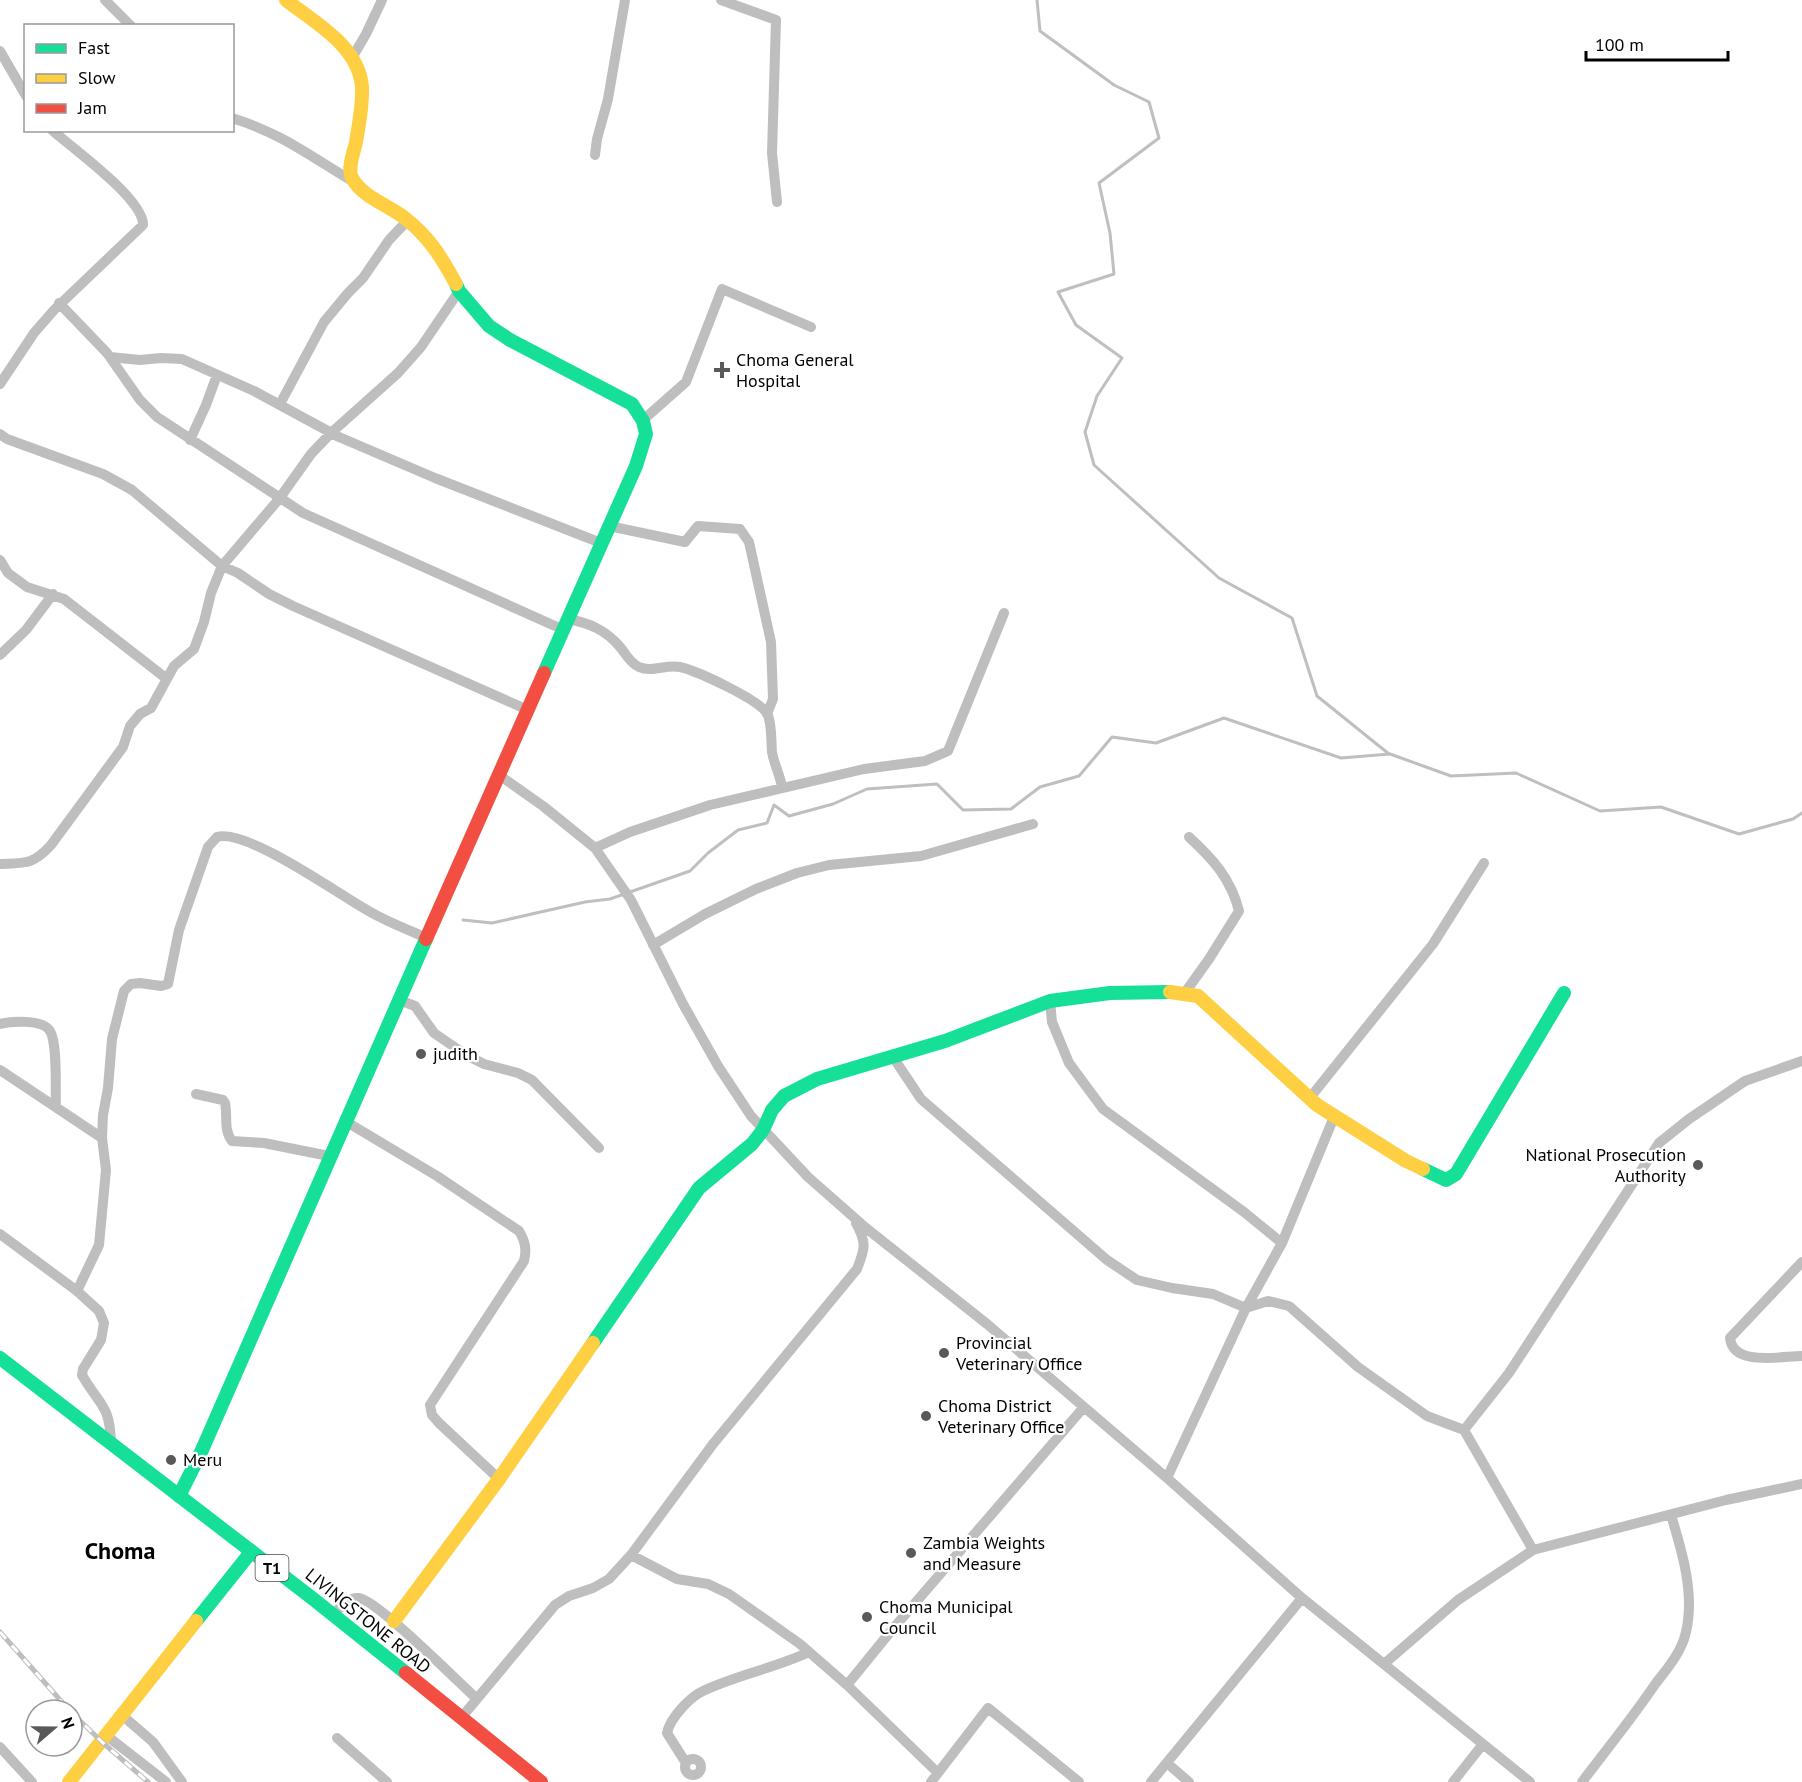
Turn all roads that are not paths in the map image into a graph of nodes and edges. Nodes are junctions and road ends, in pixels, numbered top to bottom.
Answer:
1 (105, 0) edge
2 (286, 0) edge
3 (382, 0) edge
4 (625, 0) edge
5 (721, 0) edge
6 (129, 24) edge
7 (0, 51) edge
8 (352, 58) junction
9 (24, 93) edge
10 (234, 119) edge
11 (55, 132) edge
12 (595, 154) dead end
13 (352, 181) junction
14 (777, 202) dead end
15 (408, 220) junction
16 (459, 291) junction
17 (59, 303) junction
18 (812, 327) dead end
19 (110, 357) junction
20 (217, 375) junction
21 (0, 384) edge
22 (280, 404) junction
23 (643, 420) junction
24 (331, 433) junction
25 (0, 434) edge
26 (190, 440) junction
27 (279, 499) junction
28 (609, 526) junction
29 (601, 543) junction
30 (0, 560) edge
31 (222, 566) junction
32 (53, 594) junction
33 (1004, 613) dead end
34 (566, 624) junction
35 (0, 655) edge
36 (167, 679) junction
37 (528, 710) junction
38 (767, 714) junction
39 (499, 775) junction
40 (782, 788) junction
41 (1033, 824) dead end
42 (1189, 837) dead end
43 (595, 848) junction
44 (1484, 863) dead end
45 (0, 864) edge
46 (425, 937) junction
47 (654, 945) junction
48 (1564, 993) dead end
49 (1184, 994) junction
50 (399, 1000) junction
51 (1050, 1001) junction
52 (0, 1024) edge
53 (893, 1057) junction
54 (1802, 1061) edge
55 (0, 1070) edge
56 (196, 1094) dead end
57 (1310, 1098) junction
58 (56, 1107) junction
59 (1334, 1117) junction
60 (345, 1121) junction
61 (763, 1130) junction
62 (102, 1138) junction
63 (599, 1148) dead end
64 (329, 1156) junction
65 (852, 1217) junction
66 (0, 1234) edge
67 (1282, 1243) junction
68 (1802, 1262) edge
69 (77, 1291) junction
70 (1246, 1308) junction
71 (1802, 1356) edge
72 (0, 1358) edge
73 (1084, 1407) junction
74 (1464, 1430) junction
75 (111, 1443) junction
76 (1167, 1478) junction
77 (499, 1479) junction
78 (1802, 1484) edge
79 (179, 1496) junction
80 (1671, 1515) junction
81 (1533, 1550) junction
82 (251, 1552) junction
83 (632, 1555) junction
84 (1302, 1598) junction
85 (333, 1615) junction
86 (394, 1621) junction
87 (809, 1652) junction
88 (1384, 1664) junction
89 (847, 1685) junction
90 (476, 1698) junction
91 (123, 1716) junction
92 (461, 1718) junction
93 (107, 1736) junction
94 (337, 1738) dead end
95 (1483, 1744) junction
96 (0, 1747) edge
97 (1167, 1763) junction
98 (685, 1773) edge
99 (938, 1773) junction
100 (32, 1782) edge
101 (69, 1782) edge
102 (166, 1782) edge
103 (182, 1782) edge
104 (387, 1782) edge
105 (541, 1782) edge
106 (931, 1782) edge
107 (1079, 1782) edge
108 (1151, 1782) edge
109 (1189, 1782) edge
110 (1453, 1782) edge
111 (1530, 1782) edge
112 (1582, 1782) edge

1 - 6 street
2 - 8 main road
3 - 8 street
4 - 12 street
5 - 14 street
7 - 9 street
8 - 13 main road
10 - 13 street
11 - 17 street
13 - 15 main road
15 - 16 main road
15 - 22 street
16 - 23 main road
16 - 24 street
17 - 19 street
17 - 21 street
18 - 23 street
19 - 20 street
19 - 26 street
20 - 22 street
20 - 26 street
22 - 24 street
23 - 28 main road
24 - 27 street
24 - 29 street
25 - 31 street
26 - 27 street
27 - 31 street
27 - 34 street
28 - 29 main road
28 - 38 street
29 - 34 main road
30 - 32 street
31 - 36 street
31 - 37 street
32 - 35 street
32 - 36 street
33 - 40 street
34 - 37 main road
34 - 38 street
36 - 45 street
37 - 39 main road
38 - 40 street
39 - 43 street
39 - 46 main road
40 - 43 street
41 - 47 street
42 - 49 street
43 - 47 street
44 - 57 street
46 - 50 main road
46 - 62 street
47 - 61 street
48 - 59 main road
49 - 51 main road
49 - 57 main road
50 - 60 main road
50 - 63 street
51 - 53 main road
51 - 67 street
52 - 58 street
53 - 61 main road
53 - 70 street
54 - 74 street
55 - 58 street
56 - 64 street
57 - 59 main road
58 - 62 street
59 - 67 street
60 - 64 main road
60 - 77 street
61 - 65 street
61 - 77 main road
62 - 69 street
64 - 79 main road
65 - 73 street
65 - 83 street
66 - 69 street
67 - 70 street
68 - 71 street
69 - 75 street
70 - 74 street
70 - 76 street
72 - 75 main road, LIVINGSTONE ROAD / T1
73 - 76 street
73 - 89 street
74 - 81 street
75 - 79 main road, LIVINGSTONE ROAD / T1
76 - 84 street
77 - 86 main road
78 - 80 street
79 - 82 main road, LIVINGSTONE ROAD / T1
80 - 81 street
80 - 112 street
81 - 88 street
82 - 85 main road, LIVINGSTONE ROAD / T1
82 - 91 main road
83 - 87 street
83 - 90 street
84 - 88 street
84 - 97 street
85 - 86 street
85 - 92 main road, LIVINGSTONE ROAD / T1
86 - 90 street
87 - 89 street
87 - 98 street
88 - 95 street
89 - 99 street
90 - 92 street
91 - 93 main road
91 - 103 street
92 - 105 main road, LIVINGSTONE ROAD / T1
93 - 101 main road
93 - 102 street
94 - 104 street
95 - 110 street
95 - 111 street
96 - 100 street
97 - 108 street
97 - 109 street
99 - 106 street
99 - 107 street

